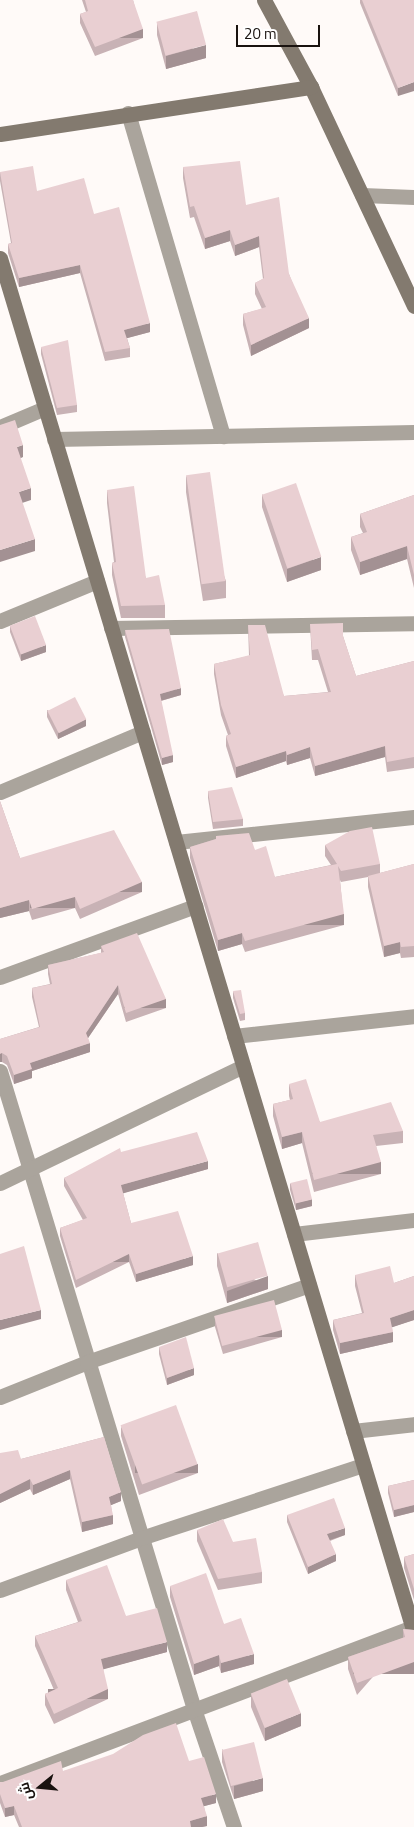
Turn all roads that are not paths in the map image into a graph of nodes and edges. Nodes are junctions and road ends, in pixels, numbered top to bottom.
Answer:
1 (264, 0) edge
2 (310, 87) junction
3 (128, 113) junction
4 (0, 134) edge
5 (362, 195) junction
6 (414, 198) edge
7 (0, 258) edge
8 (414, 306) edge
9 (46, 408) junction
10 (0, 427) edge
11 (414, 432) edge
12 (223, 436) junction
13 (54, 439) junction
14 (98, 581) junction
15 (0, 621) edge
16 (414, 623) edge
17 (111, 628) junction
18 (143, 732) junction
19 (0, 792) edge
20 (414, 817) edge
21 (176, 842) junction
22 (195, 906) junction
23 (0, 977) edge
24 (414, 1016) edge
25 (234, 1036) junction
26 (243, 1066) junction
27 (0, 1071) edge
28 (28, 1168) junction
29 (0, 1182) edge
30 (414, 1220) edge
31 (294, 1234) junction
32 (309, 1285) junction
33 (87, 1362) junction
34 (0, 1397) edge
35 (414, 1424) edge
36 (353, 1431) junction
37 (363, 1465) junction
38 (141, 1538) junction
39 (0, 1590) edge
40 (410, 1603) edge
41 (413, 1630) edge
42 (194, 1709) junction
43 (0, 1783) edge
44 (234, 1827) edge

1 - 2 street
2 - 3 street
2 - 5 street
3 - 4 street
3 - 12 street
5 - 6 street
5 - 8 street
7 - 9 street
9 - 10 street
9 - 13 street
11 - 12 street
12 - 13 street
13 - 14 street
14 - 15 street
14 - 17 street
16 - 17 street
17 - 18 street
18 - 19 street
18 - 21 street
20 - 21 street
21 - 22 street
22 - 23 street
22 - 25 street
24 - 25 street
25 - 26 street
26 - 28 street
26 - 31 street
27 - 28 street
28 - 29 street
28 - 33 street
30 - 31 street
31 - 32 street
32 - 33 street
32 - 36 street
33 - 34 street
33 - 38 street
35 - 36 street
36 - 37 street
37 - 38 street
37 - 40 street
38 - 39 street
38 - 42 street
40 - 41 street
41 - 42 street
42 - 43 street
42 - 44 street

